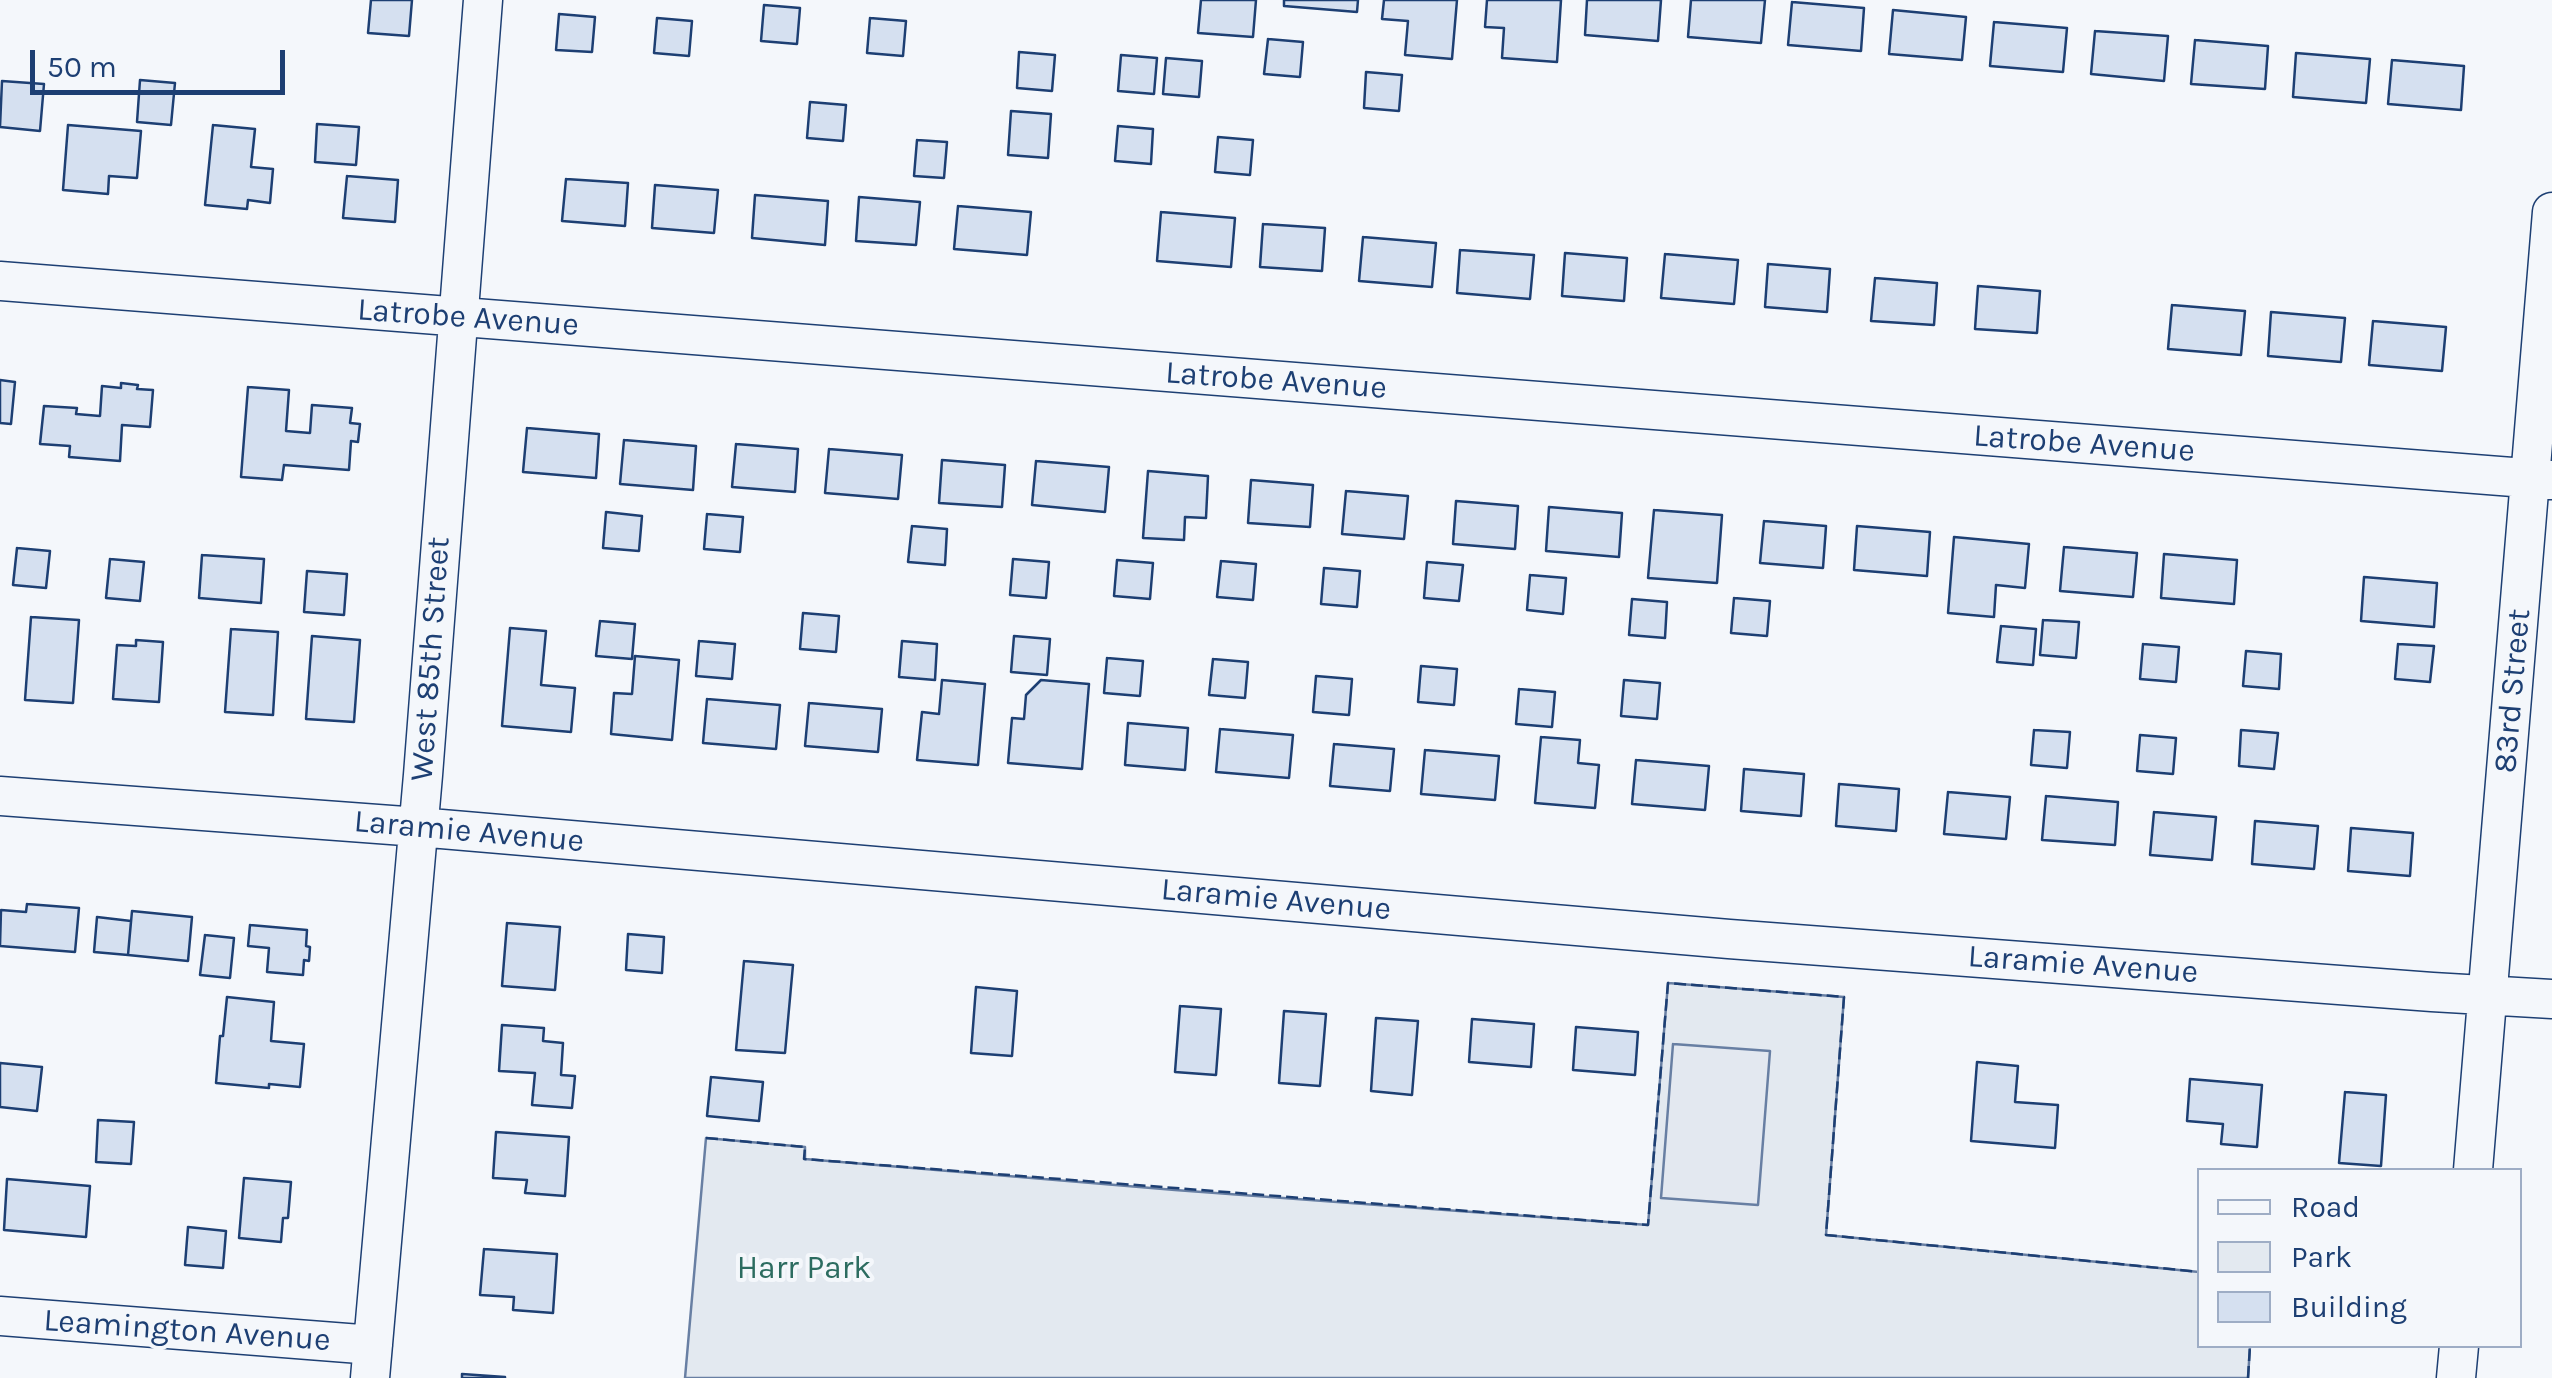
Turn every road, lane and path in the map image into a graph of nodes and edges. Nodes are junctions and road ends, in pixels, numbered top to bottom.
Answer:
1 (482, 0) edge
2 (2552, 212) edge
3 (0, 281) edge
4 (458, 318) junction
5 (2541, 479) edge
6 (0, 796) edge
7 (418, 827) junction
8 (2488, 995) junction
9 (2552, 998) edge
10 (2473, 1168) edge
11 (0, 1316) edge
12 (2459, 1348) edge
13 (372, 1361) edge
14 (2456, 1378) edge

1 - 4 street, West 85th Street
2 - 5 street, 83rd Street
3 - 4 street, Latrobe Avenue
4 - 5 street, Latrobe Avenue
4 - 7 street, West 85th Street
5 - 8 street, 83rd Street
6 - 7 street, Laramie Avenue
7 - 8 street, Laramie Avenue
7 - 13 street, West 85th Street
8 - 9 street, Laramie Avenue
8 - 10 street, 83rd Street
11 - 13 street, Leamington Avenue
12 - 14 street

